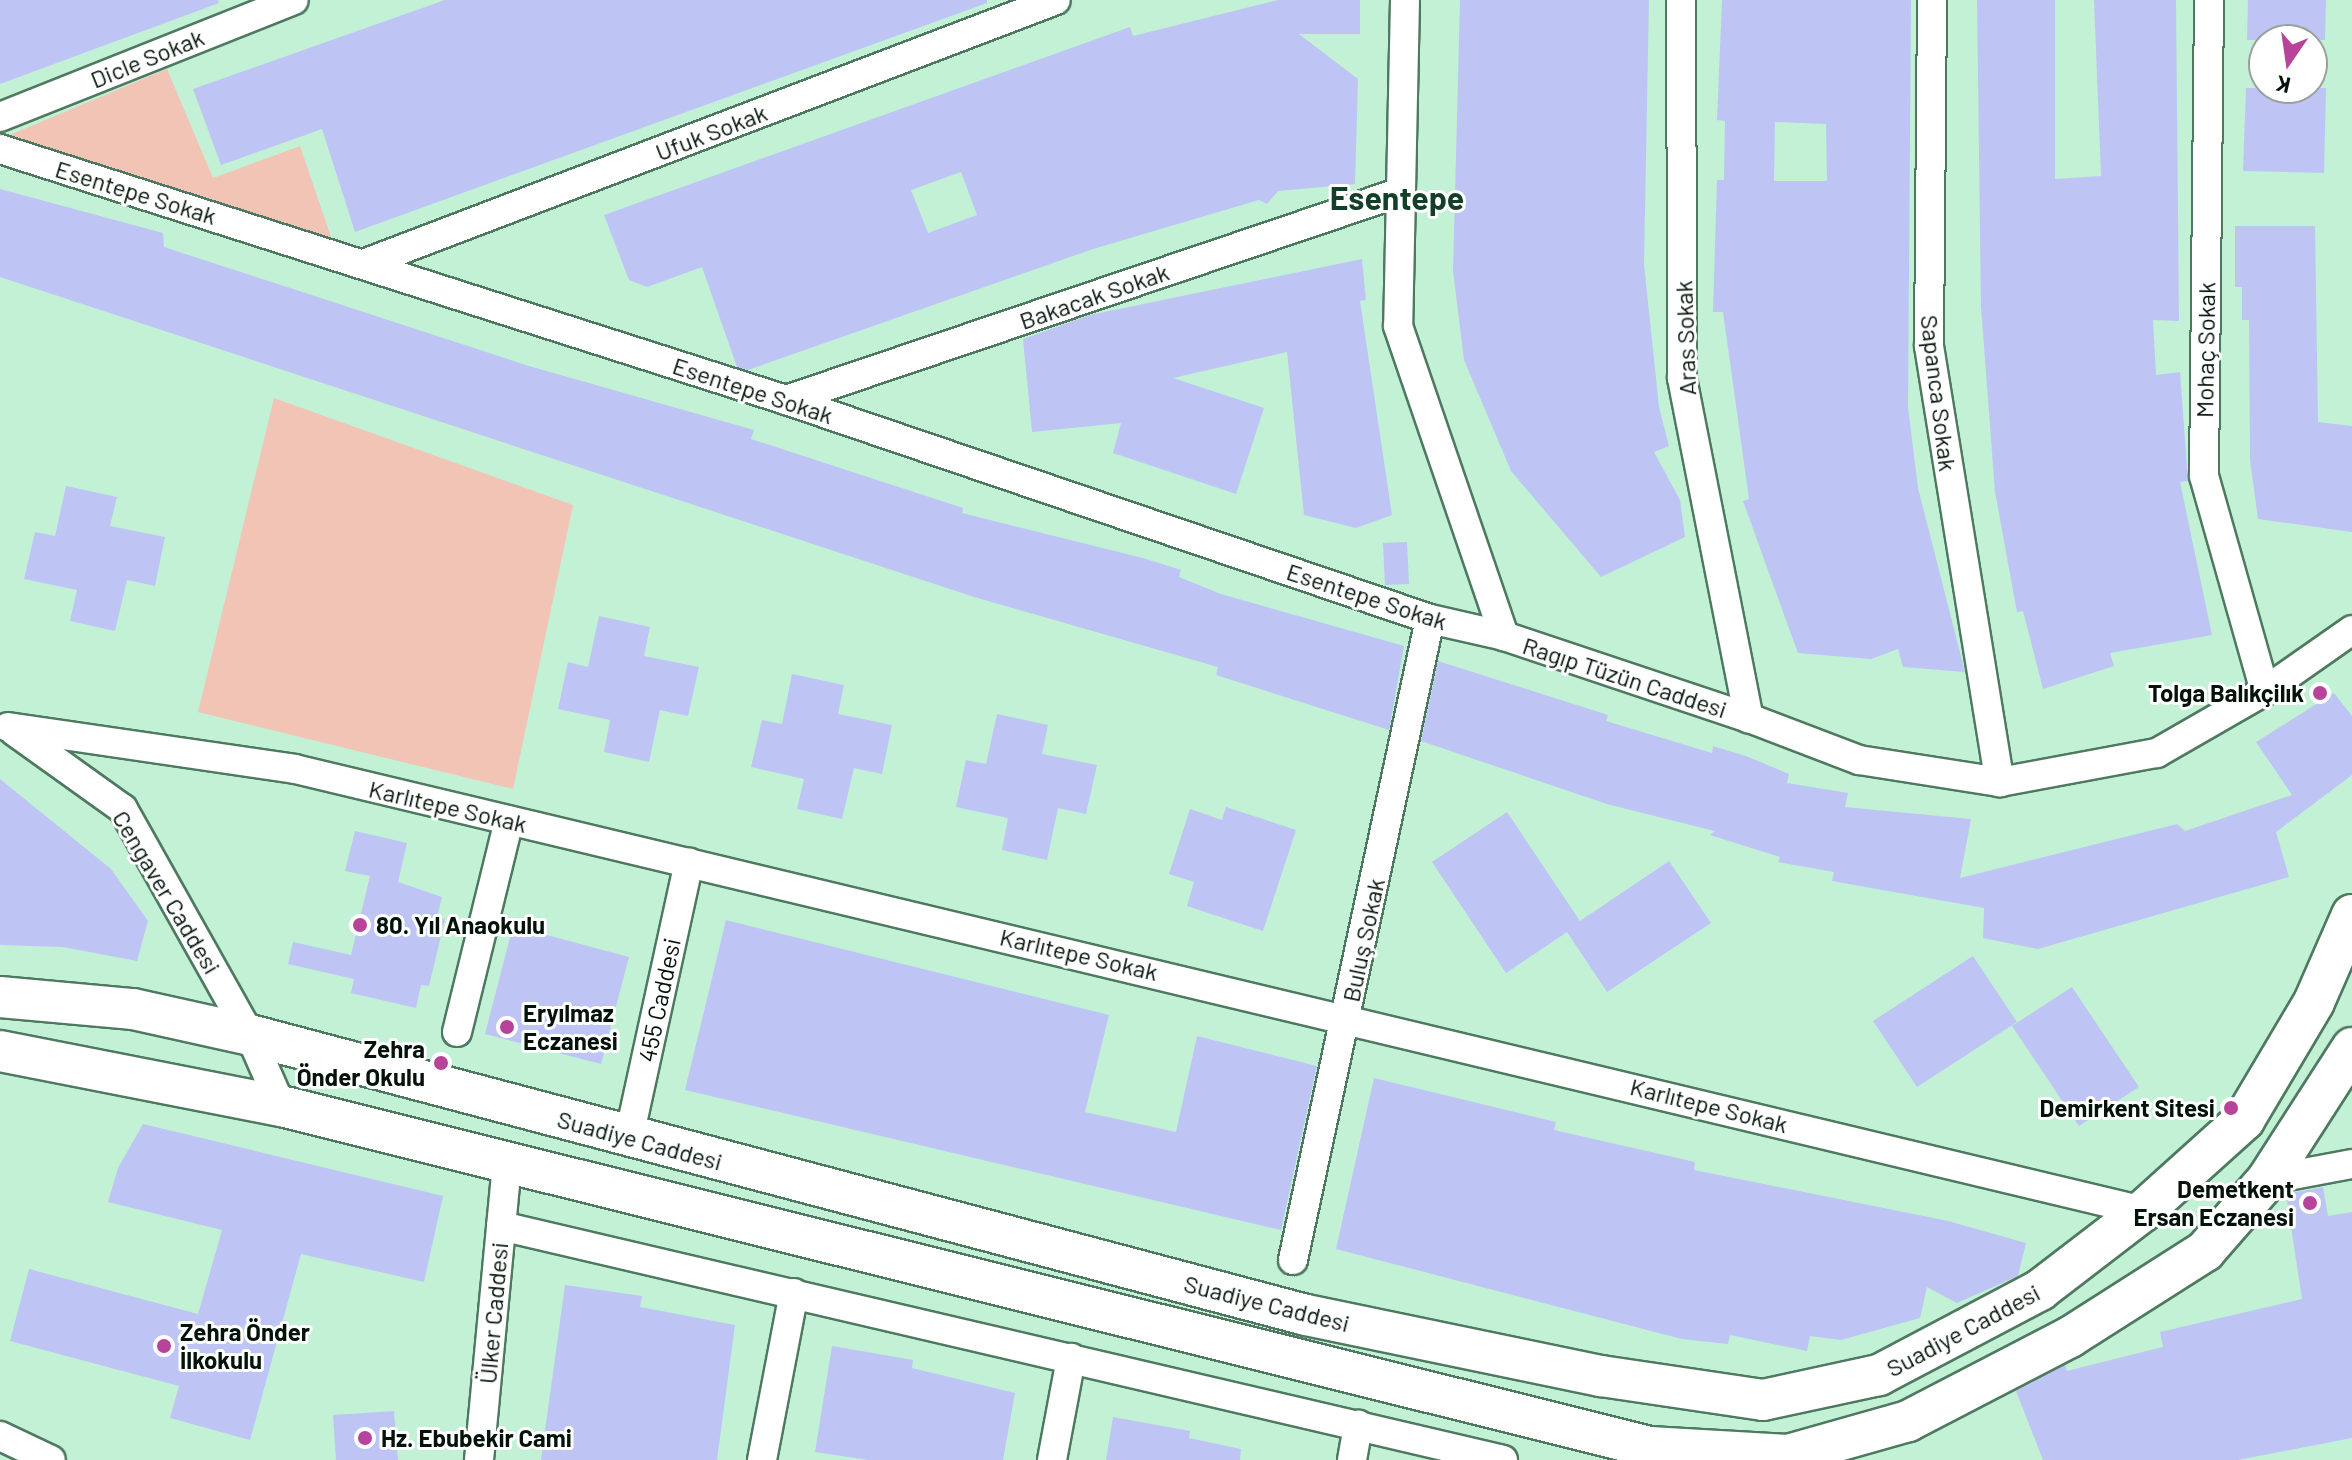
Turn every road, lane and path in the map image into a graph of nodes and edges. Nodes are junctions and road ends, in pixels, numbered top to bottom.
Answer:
1 (294, 0) edge
2 (1056, 0) edge
3 (1405, 0) edge
4 (1681, 0) edge
5 (1932, 0) edge
6 (2209, 0) edge
7 (0, 117) edge
8 (0, 149) edge
9 (1401, 192) junction
10 (366, 263) junction
11 (786, 400) junction
12 (1430, 619) junction
13 (2352, 630) edge
14 (1504, 636) junction
15 (2265, 691) junction
16 (1749, 718) junction
17 (4, 724) edge
18 (2000, 782) junction
19 (509, 820) junction
20 (689, 862) junction
21 (2352, 915) edge
22 (0, 997) edge
23 (1346, 1018) junction
24 (457, 1032) dead end
25 (250, 1035) junction
26 (2352, 1048) edge
27 (0, 1051) edge
28 (281, 1106) junction
29 (629, 1137) junction
30 (2352, 1164) edge
31 (507, 1166) junction
32 (2267, 1180) junction
33 (2143, 1211) junction
34 (501, 1226) junction
35 (1293, 1260) dead end
36 (794, 1293) junction
37 (1071, 1358) junction
38 (1358, 1425) junction
39 (0, 1436) edge
40 (1648, 1453) edge
41 (51, 1460) edge
42 (479, 1460) edge
43 (762, 1460) edge
44 (1052, 1460) edge
45 (1352, 1460) edge
46 (1503, 1460) edge

1 - 7 street, Dicle Sokak
2 - 10 street, Ufuk Sokak
3 - 9 street, Ragıp Tüzün Caddesi
4 - 16 street, Aras Sokak
5 - 18 street, Sapanca Sokak
6 - 15 street, Mohaç Sokak
8 - 10 street, Esentepe Sokak
9 - 11 street, Bakacak Sokak
9 - 14 street, Ragıp Tüzün Caddesi
10 - 11 street, Esentepe Sokak
11 - 12 street, Esentepe Sokak
12 - 14 street, Esentepe Sokak
12 - 23 street, Buluş Sokak
13 - 15 street, Ragıp Tüzün Caddesi
14 - 16 street, Ragıp Tüzün Caddesi
15 - 18 street, Ragıp Tüzün Caddesi
16 - 18 street, Ragıp Tüzün Caddesi
17 - 19 street, Karlıtepe Sokak
17 - 25 street, Cengaver Caddesi
19 - 20 street, Karlıtepe Sokak
19 - 24 street
20 - 23 street, Karlıtepe Sokak
20 - 29 street, 455 Caddesi
21 - 33 main road, Suadiye Caddesi
22 - 25 main road, Suadiye Caddesi
23 - 33 street, Karlıtepe Sokak
23 - 35 street, Buluş Sokak
25 - 28 street, Cengaver Caddesi
25 - 29 main road, Suadiye Caddesi
26 - 32 main road
27 - 28 main road
28 - 31 main road
29 - 33 main road, Suadiye Caddesi
30 - 32 street
31 - 34 street, Ülker Caddesi
31 - 40 main road
32 - 40 main road
34 - 36 street
34 - 42 street, Ülker Caddesi
36 - 37 street
36 - 43 street
37 - 38 street
37 - 44 street
38 - 45 street
38 - 46 street
39 - 41 street

